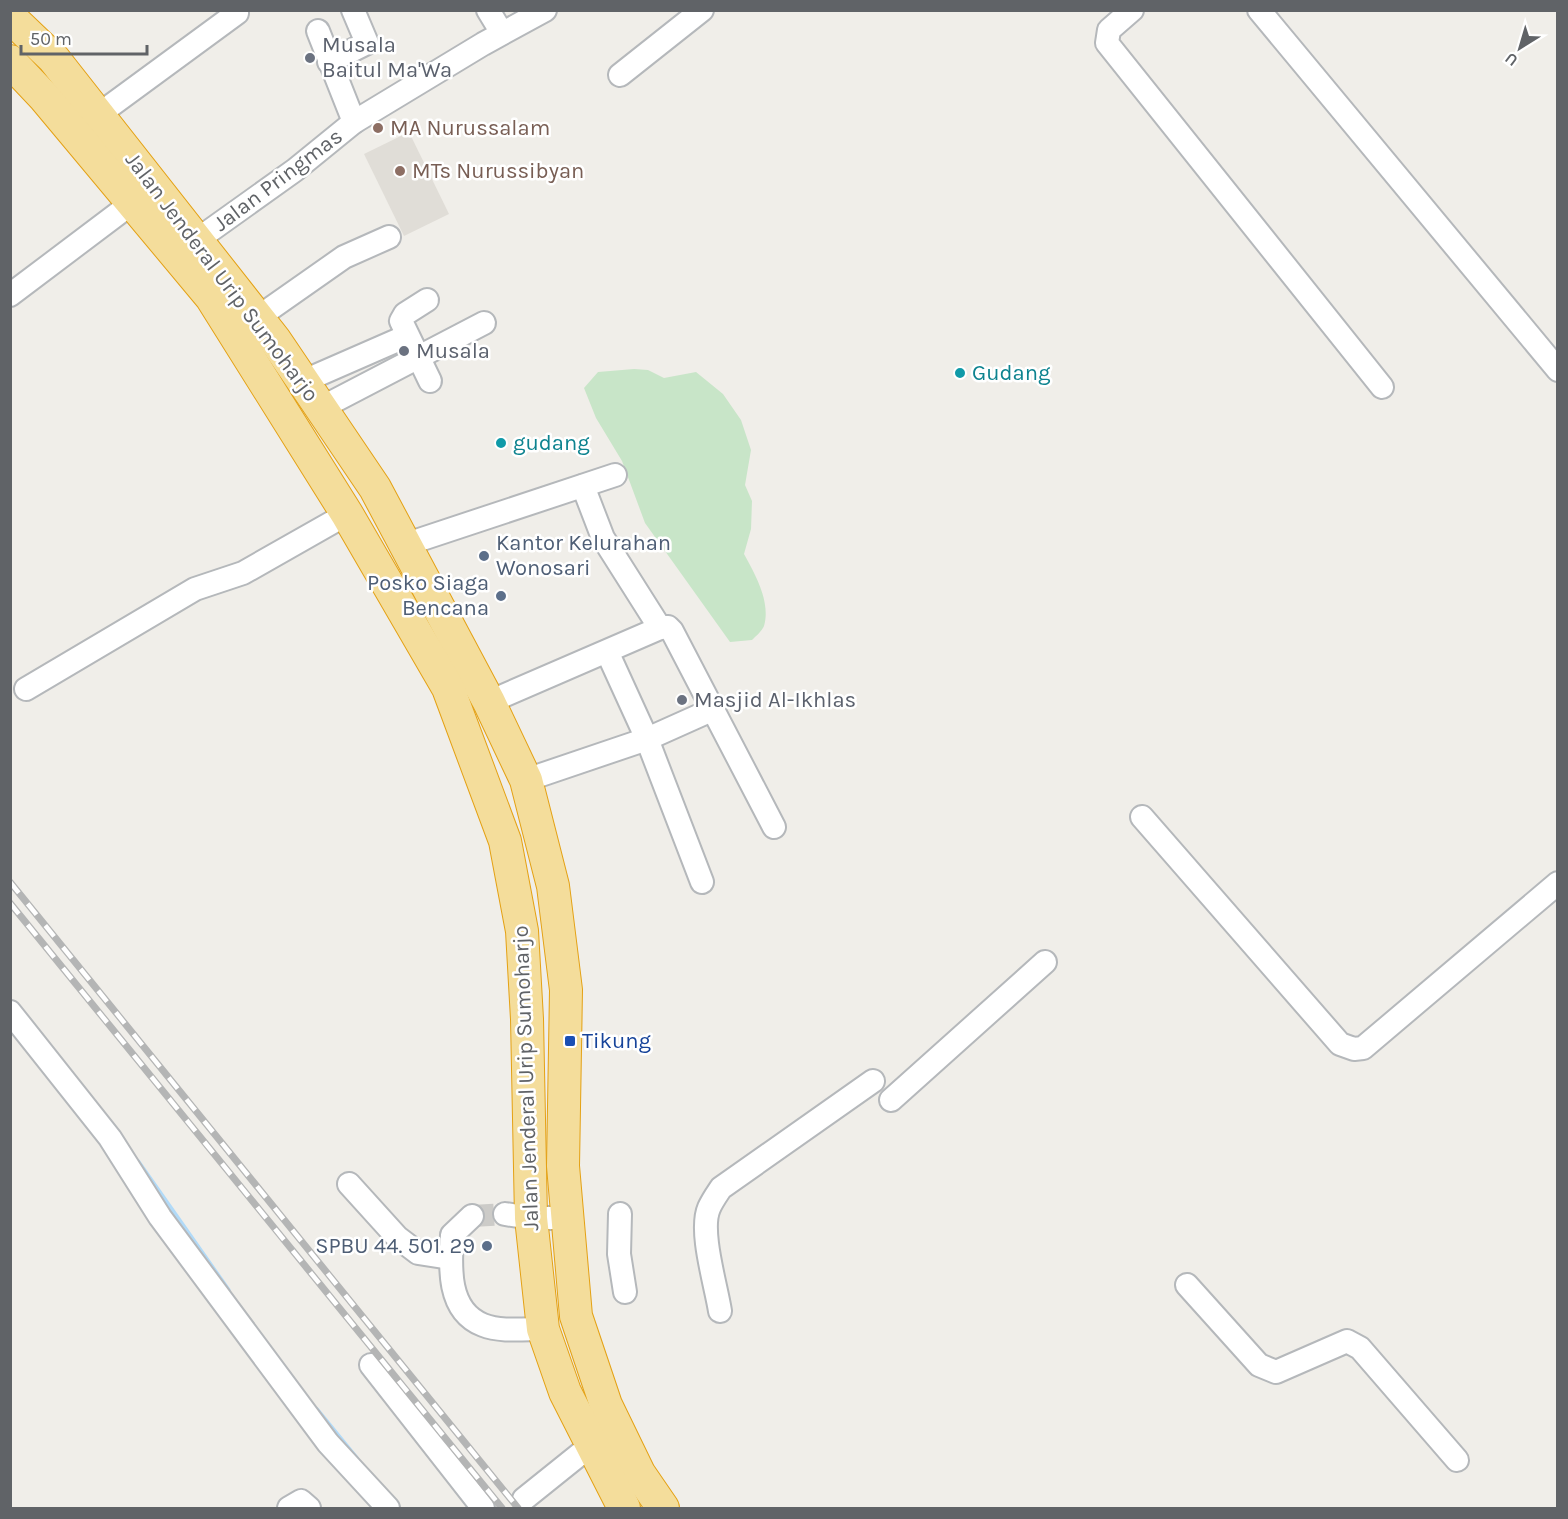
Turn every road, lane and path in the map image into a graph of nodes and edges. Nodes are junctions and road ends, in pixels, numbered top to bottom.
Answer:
1 (353, 10) edge
2 (488, 10) edge
3 (545, 10) edge
4 (702, 10) edge
5 (1132, 10) edge
6 (1259, 10) edge
7 (237, 13) dead end
8 (10, 17) edge
9 (318, 31) dead end
10 (502, 33) junction
11 (10, 61) edge
12 (329, 62) junction
13 (620, 75) dead end
14 (98, 116) junction
15 (354, 122) junction
16 (132, 202) junction
17 (389, 237) dead end
18 (196, 240) junction
19 (10, 295) edge
20 (427, 300) dead end
21 (257, 318) junction
22 (484, 323) dead end
23 (407, 336) junction
24 (418, 357) junction
25 (1557, 370) edge
26 (304, 381) junction
27 (430, 381) dead end
28 (1382, 387) dead end
29 (321, 408) junction
30 (615, 475) dead end
31 (583, 486) junction
32 (347, 514) junction
33 (407, 544) junction
34 (660, 628) junction
35 (610, 658) dead end
36 (26, 689) dead end
37 (489, 702) junction
38 (714, 709) junction
39 (647, 739) junction
40 (526, 780) junction
41 (1142, 817) dead end
42 (774, 827) dead end
43 (702, 882) dead end
44 (1557, 883) edge
45 (1045, 962) dead end
46 (10, 1012) edge
47 (873, 1081) dead end
48 (891, 1100) dead end
49 (349, 1184) dead end
50 (620, 1214) dead end
51 (472, 1216) tunnel mouth
52 (518, 1216) junction
53 (568, 1218) junction
54 (450, 1258) junction
55 (1187, 1285) dead end
56 (625, 1292) dead end
57 (720, 1311) dead end
58 (543, 1329) junction
59 (371, 1365) dead end
60 (590, 1446) junction
61 (1457, 1460) dead end
62 (524, 1499) dead end
63 (289, 1509) edge
64 (309, 1509) edge
65 (388, 1509) edge
66 (483, 1509) edge
67 (624, 1509) edge
68 (663, 1509) edge

1 - 12 street
2 - 10 street
3 - 10 street, Jalan Pringmas
4 - 13 street
5 - 28 street
6 - 25 street
7 - 14 street
8 - 14 highway, Jalan Jenderal Urip Sumoharjo
9 - 12 street
10 - 15 street, Jalan Pringmas
11 - 16 highway, Jalan Jenderal Urip Sumoharjo
12 - 15 street
14 - 18 highway, Jalan Jenderal Urip Sumoharjo
15 - 18 street, Jalan Pringmas
16 - 19 street
16 - 32 highway, Jalan Jenderal Urip Sumoharjo
17 - 21 street
18 - 21 highway, Jalan Jenderal Urip Sumoharjo
20 - 23 street
21 - 26 highway, Jalan Jenderal Urip Sumoharjo
22 - 24 street
23 - 24 street
23 - 26 street
24 - 27 street
24 - 29 street
26 - 29 highway, Jalan Jenderal Urip Sumoharjo
29 - 33 highway, Jalan Jenderal Urip Sumoharjo
30 - 31 street
31 - 33 street
31 - 34 street
32 - 36 street
32 - 52 highway, Jalan Jenderal Urip Sumoharjo
33 - 37 highway, Jalan Jenderal Urip Sumoharjo
34 - 37 street
34 - 38 street
35 - 39 street
37 - 40 highway, Jalan Jenderal Urip Sumoharjo
38 - 39 street
38 - 42 street
39 - 40 street
39 - 43 street
40 - 53 highway, Jalan Jenderal Urip Sumoharjo
41 - 44 street
45 - 48 street
46 - 65 street
47 - 57 street
49 - 54 street
50 - 56 street
51 - 54 street
52 - 53 street
52 - 58 highway, Jalan Jenderal Urip Sumoharjo
53 - 68 highway, Jalan Jenderal Urip Sumoharjo
54 - 58 street
55 - 61 street
58 - 60 highway, Jalan Jenderal Urip Sumoharjo
59 - 66 street
60 - 62 street
60 - 67 highway, Jalan Jenderal Urip Sumoharjo
63 - 64 street

